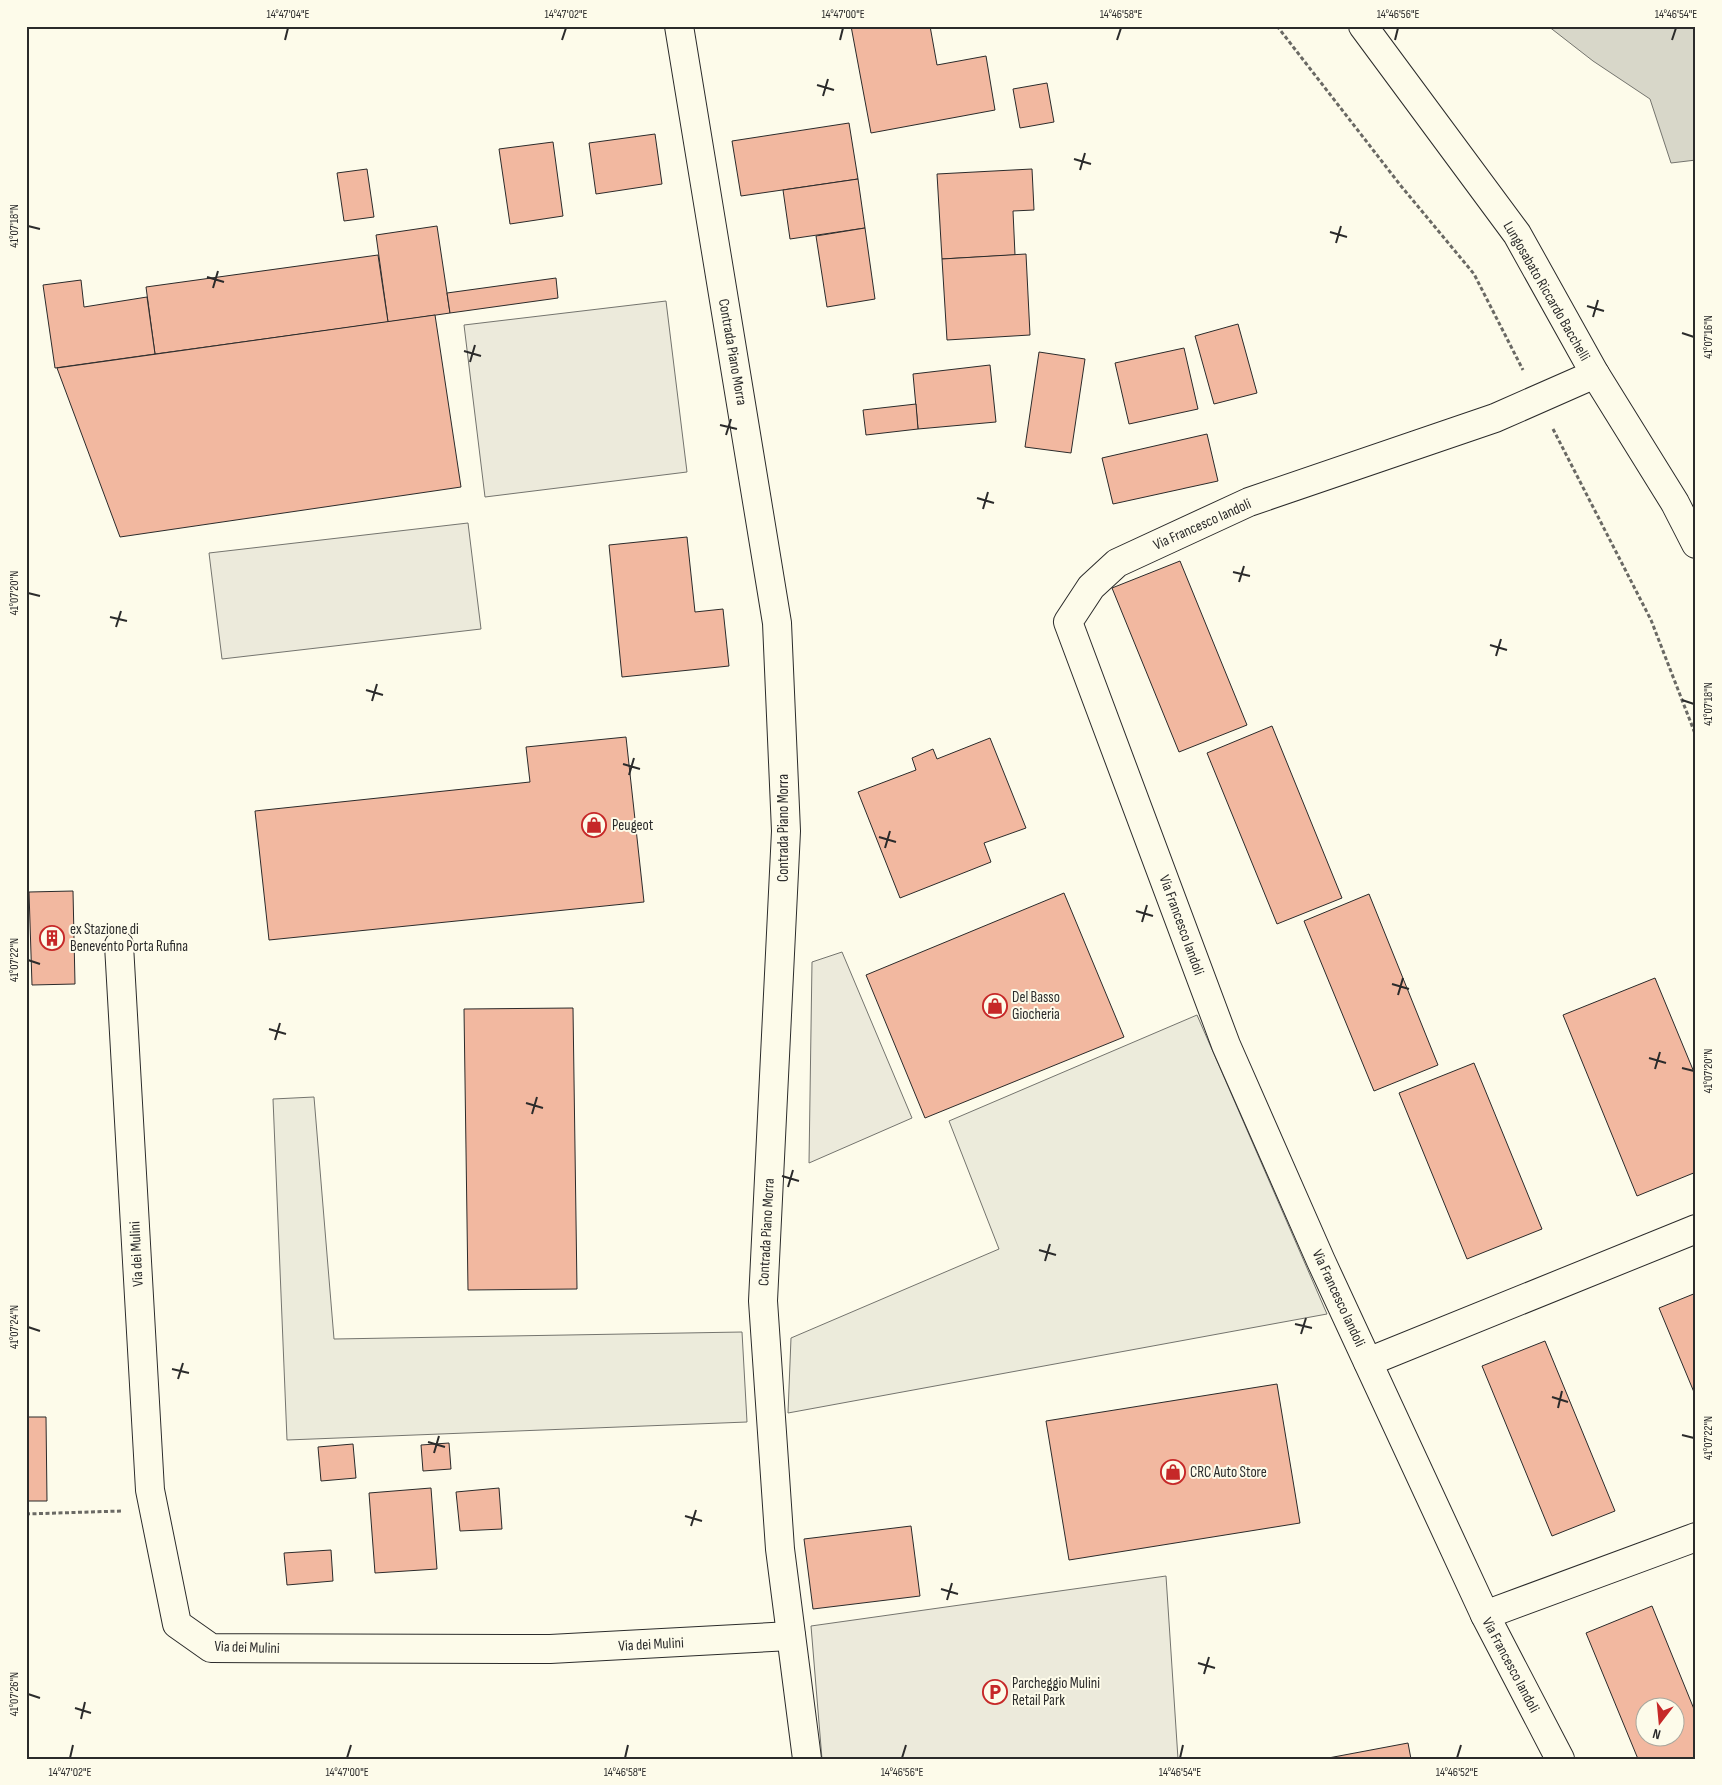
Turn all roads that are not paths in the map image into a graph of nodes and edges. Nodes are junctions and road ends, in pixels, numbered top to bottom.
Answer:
1 (680, 26) edge
2 (1363, 26) edge
3 (1595, 374) junction
4 (1696, 544) edge
5 (119, 945) dead end
6 (1696, 1229) edge
7 (1368, 1362) junction
8 (1696, 1537) edge
9 (1485, 1615) junction
10 (791, 1636) junction
11 (806, 1759) edge
12 (1560, 1759) edge

1 - 10 street, Contrada Piano Morra
2 - 3 street, Lungosabato Riccardo Bacchelli
3 - 4 street, Lungosabato Riccardo Bacchelli
3 - 7 street, Via Francesco Iandoli
5 - 10 street, Via dei Mulini
6 - 7 street
7 - 9 street, Via Francesco Iandoli
8 - 9 street
9 - 12 street, Via Francesco Iandoli
10 - 11 street

